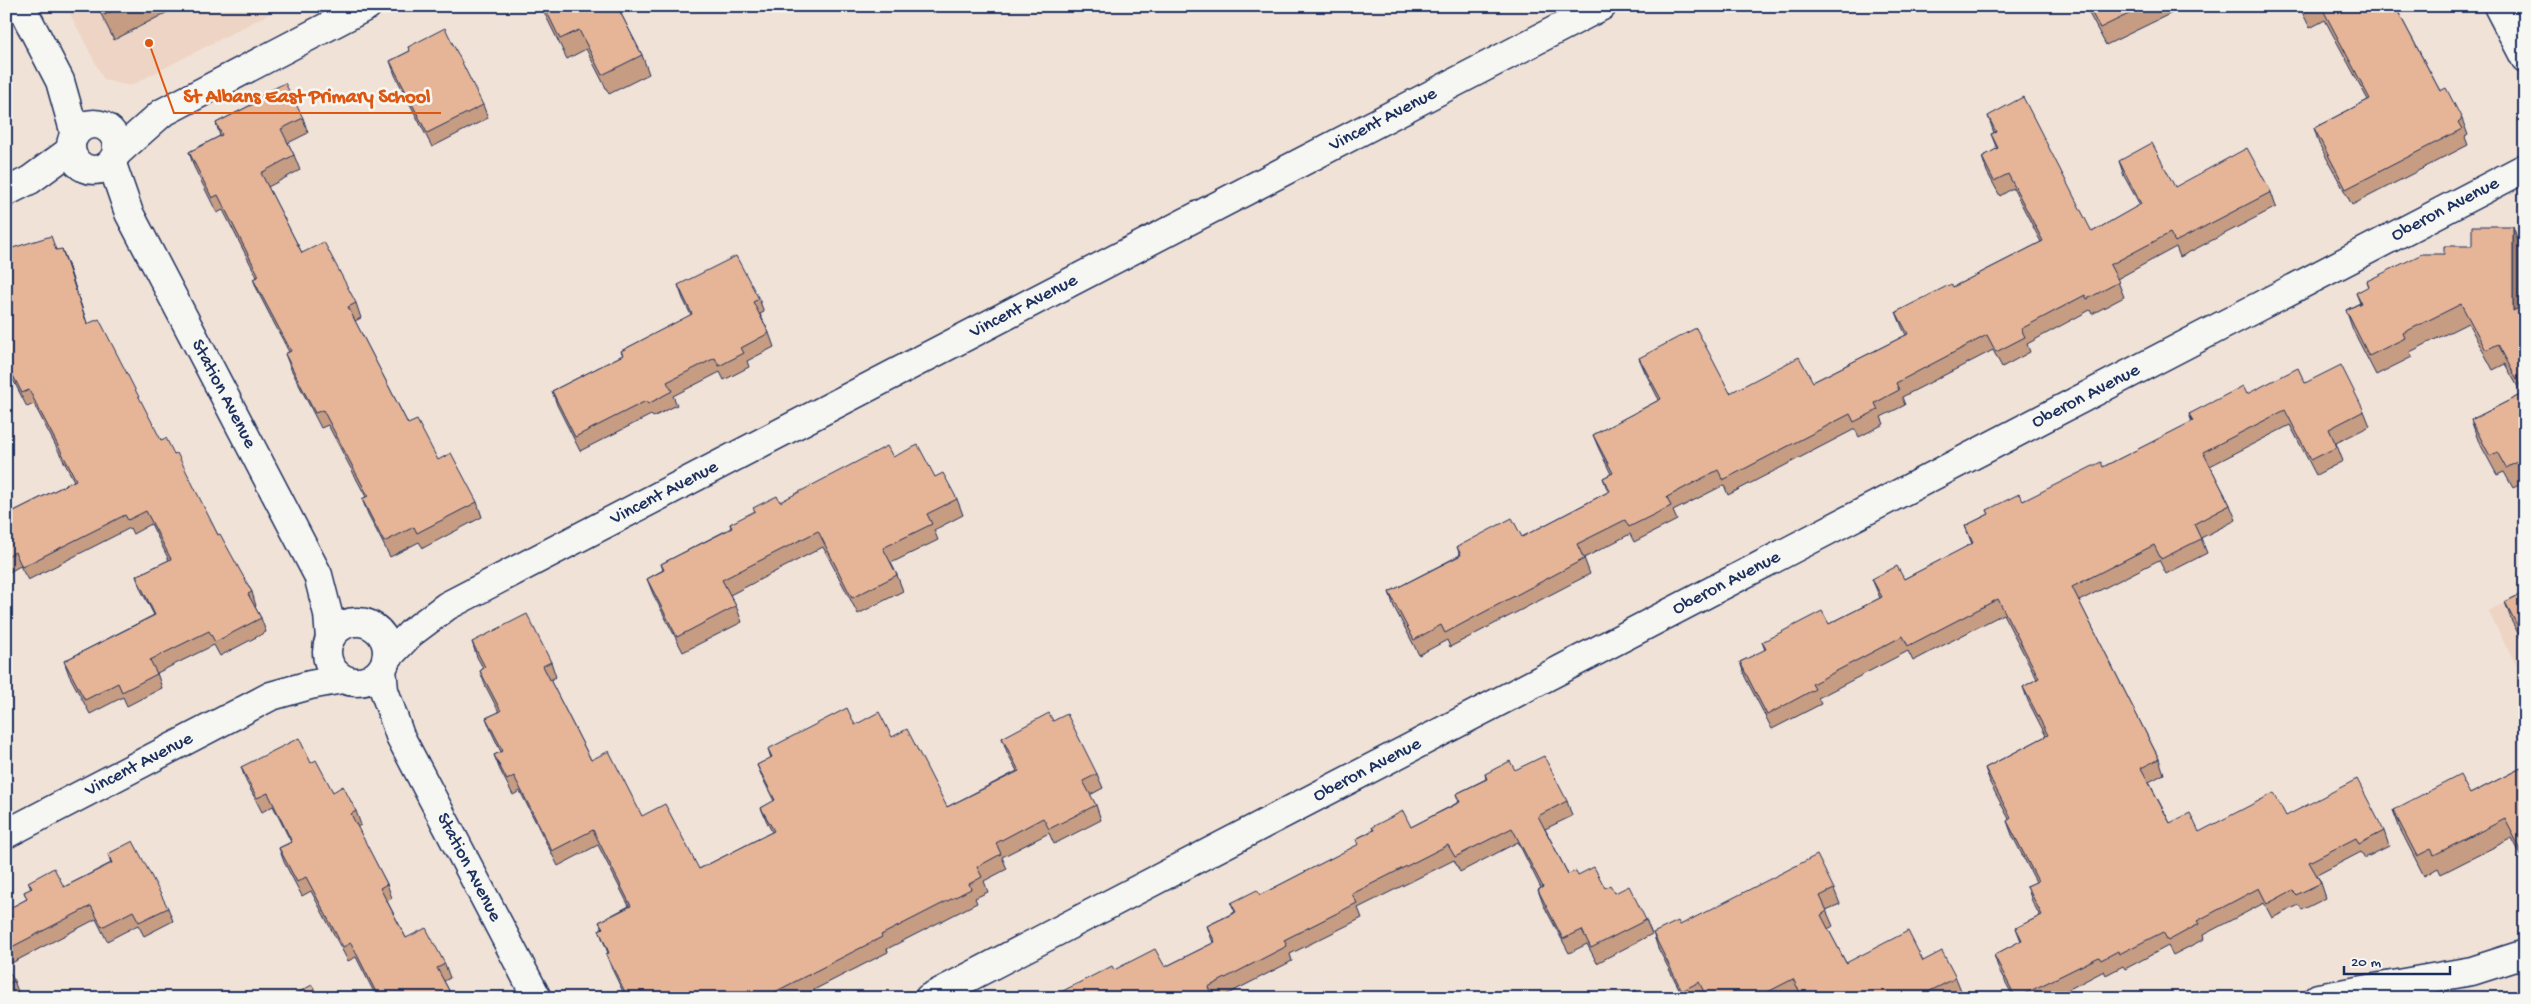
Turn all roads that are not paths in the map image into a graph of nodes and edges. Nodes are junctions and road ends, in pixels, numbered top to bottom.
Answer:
1 (21, 6) edge
2 (367, 6) edge
3 (1602, 6) edge
4 (2498, 6) edge
5 (2525, 58) edge
6 (93, 148) junction
7 (2525, 168) edge
8 (6, 192) edge
9 (318, 575) junction
10 (447, 606) junction
11 (368, 625) junction
12 (329, 644) junction
13 (384, 664) junction
14 (347, 680) junction
15 (271, 696) junction
16 (400, 736) junction
17 (6, 834) edge
18 (2525, 954) edge
19 (537, 998) edge
20 (928, 998) edge
21 (2318, 998) edge

1 - 6 street, Station Avenue
2 - 6 street
3 - 10 street, Vincent Avenue
4 - 5 street
6 - 8 street
6 - 9 street, Station Avenue
7 - 20 street, Oberon Avenue
9 - 11 street, Station Avenue
9 - 12 street, Station Avenue
10 - 11 street, Vincent Avenue
10 - 13 street, Vincent Avenue
11 - 12 street
11 - 13 street
12 - 14 street
12 - 15 street, Vincent Avenue
13 - 14 street
13 - 16 street, Station Avenue
14 - 15 street, Vincent Avenue
14 - 16 street, Station Avenue
15 - 17 street, Vincent Avenue
16 - 19 street, Station Avenue
18 - 21 street

